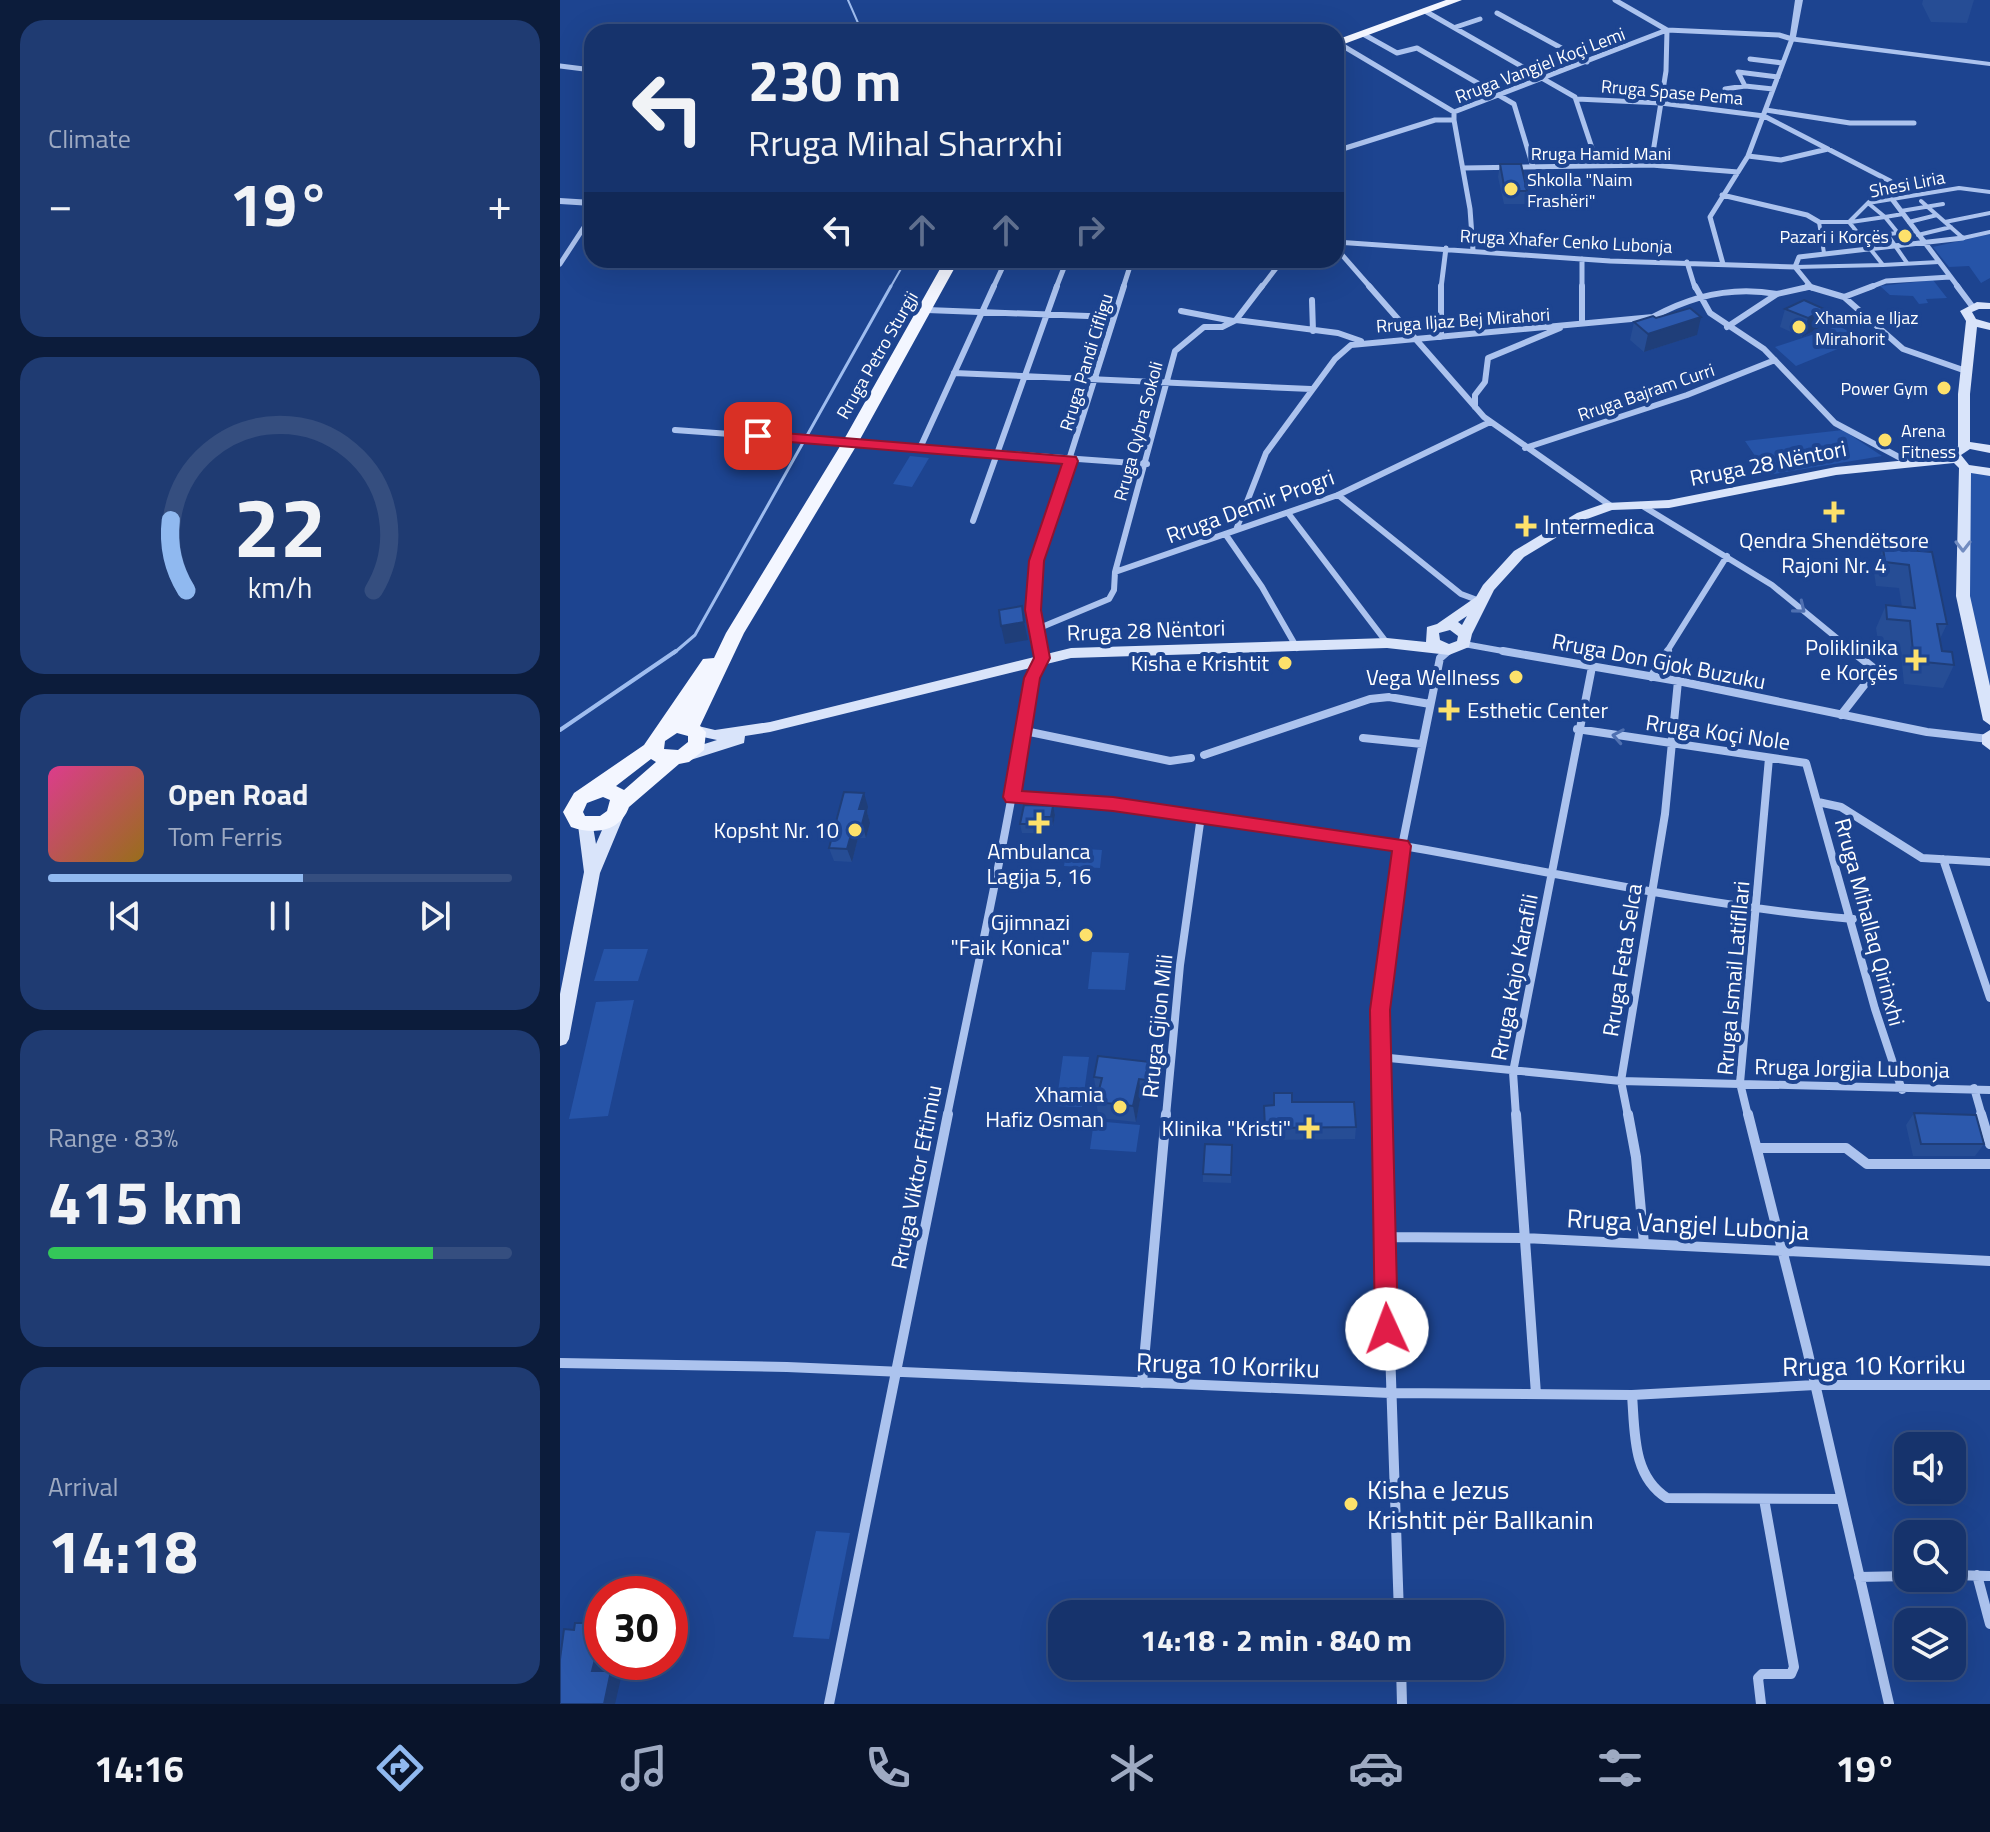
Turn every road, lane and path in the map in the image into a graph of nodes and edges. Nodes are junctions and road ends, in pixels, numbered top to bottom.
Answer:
1 (1456, 0) edge
2 (1615, 0) edge
3 (1799, 0) edge
4 (1425, 11) junction
5 (1497, 13) dead end
6 (1480, 19) dead end
7 (1456, 27) junction
8 (1667, 30) junction
9 (1363, 34) junction
10 (1792, 39) junction
11 (1344, 41) edge
12 (1344, 47) edge
13 (1750, 59) dead end
14 (1587, 62) junction
15 (1783, 63) junction
16 (1990, 64) edge
17 (560, 66) edge
18 (584, 69) edge
19 (1778, 77) junction
20 (1546, 78) junction
21 (1745, 86) junction
22 (1725, 89) dead end
23 (1773, 89) junction
24 (1500, 95) junction
25 (1577, 99) junction
26 (1661, 103) junction
27 (1454, 112) junction
28 (1765, 113) junction
29 (1454, 120) junction
30 (1914, 123) dead end
31 (1344, 148) edge
32 (1828, 149) junction
33 (1748, 156) junction
34 (1651, 165) junction
35 (1598, 166) junction
36 (1533, 167) junction
37 (1463, 168) junction
38 (1738, 172) junction
39 (1890, 181) junction
40 (1909, 191) dead end
41 (1990, 192) edge
42 (1722, 195) junction
43 (1892, 199) junction
44 (560, 201) edge
45 (1921, 201) dead end
46 (584, 202) edge
47 (1868, 203) junction
48 (1943, 204) dead end
49 (1928, 207) junction
50 (1970, 209) dead end
51 (1902, 212) junction
52 (1990, 213) edge
53 (1937, 215) junction
54 (1979, 215) junction
55 (1885, 217) junction
56 (1819, 222) junction
57 (1849, 222) junction
58 (1909, 222) junction
59 (1945, 222) junction
60 (584, 227) edge
61 (1951, 227) junction
62 (1990, 232) edge
63 (1898, 233) junction
64 (1917, 233) junction
65 (1887, 234) junction
66 (1861, 237) junction
67 (1963, 238) junction
68 (1344, 242) edge
69 (1926, 245) junction
70 (1446, 248) junction
71 (1896, 248) junction
72 (1473, 250) junction
73 (1871, 250) junction
74 (1824, 253) junction
75 (1344, 257) edge
76 (1582, 259) junction
77 (1687, 262) junction
78 (1939, 262) junction
79 (1907, 263) junction
80 (560, 264) edge
81 (1723, 264) junction
82 (1883, 265) junction
83 (1795, 267) junction
84 (948, 268) edge
85 (1002, 268) edge
86 (1064, 268) edge
87 (1129, 268) edge
88 (1276, 268) edge
89 (1950, 277) junction
90 (1808, 287) junction
91 (1777, 294) junction
92 (1698, 296) junction
93 (1844, 297) junction
94 (1312, 300) dead end
95 (1984, 303) edge
96 (927, 310) junction
97 (982, 311) junction
98 (1181, 311) dead end
99 (1045, 314) junction
100 (1114, 317) junction
101 (1235, 320) junction
102 (1972, 321) junction
103 (1582, 323) junction
104 (1564, 326) junction
105 (1727, 327) junction
106 (1990, 327) edge
107 (1313, 331) junction
108 (1441, 337) junction
109 (1417, 339) junction
110 (1361, 341) junction
111 (1775, 360) junction
112 (1966, 371) junction
113 (954, 373) junction
114 (1028, 376) junction
115 (1096, 379) junction
116 (1164, 382) junction
117 (1311, 389) junction
118 (1475, 407) junction
119 (1490, 422) junction
120 (675, 430) dead end
121 (850, 443) junction
122 (1964, 445) junction
123 (920, 448) junction
124 (1525, 448) junction
125 (1990, 449) edge
126 (1000, 455) junction
127 (1070, 461) junction
128 (1910, 463) junction
129 (1147, 464) junction
130 (1960, 464) junction
131 (1990, 472) edge
132 (1338, 495) junction
133 (1641, 504) junction
134 (1611, 506) junction
135 (1288, 513) junction
136 (973, 521) dead end
137 (1236, 530) junction
138 (1226, 535) junction
139 (1727, 556) junction
140 (1115, 572) junction
141 (1480, 601) junction
142 (1438, 627) junction
143 (1037, 629) junction
144 (735, 633) junction
145 (1465, 639) junction
146 (1387, 643) junction
147 (1297, 648) junction
148 (1445, 649) junction
149 (1042, 658) junction
150 (1592, 667) junction
151 (1651, 677) junction
152 (1678, 681) junction
153 (1430, 704) junction
154 (1841, 715) junction
155 (1990, 720) edge
156 (770, 727) junction
157 (667, 729) junction
158 (692, 729) junction
159 (1577, 729) junction
160 (1025, 731) junction
161 (1363, 738) dead end
162 (1990, 740) edge
163 (1422, 744) junction
164 (1669, 745) junction
165 (653, 748) junction
166 (1204, 755) dead end
167 (675, 758) junction
168 (1191, 758) dead end
169 (1769, 758) junction
170 (1806, 763) joint
171 (1012, 797) junction
172 (577, 800) edge
173 (1818, 802) junction
174 (619, 808) junction
175 (1201, 816) junction
176 (584, 824) junction
177 (560, 825) edge
178 (1402, 846) junction
179 (1943, 859) junction
180 (1990, 862) edge
181 (1552, 872) junction
182 (592, 873) junction
183 (1650, 892) junction
184 (1756, 911) junction
185 (1853, 919) junction
186 (1990, 998) edge
187 (560, 1039) edge
188 (1379, 1057) junction
189 (1513, 1072) junction
190 (1621, 1081) junction
191 (1740, 1083) junction
192 (1974, 1088) junction
193 (1902, 1090) junction
194 (1990, 1090) edge
195 (1990, 1144) edge
196 (1758, 1148) junction
197 (1990, 1164) edge
198 (1383, 1237) junction
199 (1523, 1238) junction
200 (1644, 1244) junction
201 (1783, 1251) junction
202 (1990, 1261) edge
203 (560, 1363) edge
204 (898, 1373) junction
205 (1142, 1383) junction
206 (1815, 1385) junction
207 (1990, 1385) edge
208 (1390, 1393) junction
209 (1536, 1394) junction
210 (1632, 1395) junction
211 (1764, 1499) junction
212 (1841, 1499) junction
213 (1966, 1575) edge
214 (1977, 1575) junction
215 (1894, 1576) edge
216 (1990, 1576) edge
217 (1859, 1577) junction
218 (1398, 1600) edge
219 (1990, 1624) edge
220 (1401, 1680) edge
221 (829, 1704) edge
222 (1402, 1704) edge
223 (1761, 1704) edge
224 (1889, 1704) edge

1 - 4 main road
2 - 8 street
3 - 10 street
4 - 7 street
4 - 9 main road
5 - 14 street
6 - 7 street
7 - 20 street
8 - 10 street
8 - 14 street, Rruga Vangjel Koçi Lemi
8 - 26 street
9 - 11 main road
9 - 24 street
10 - 15 street
10 - 16 street
12 - 27 street
13 - 15 street
14 - 20 street, Rruga Vangjel Koçi Lemi
15 - 19 street
17 - 18 street
19 - 21 street
19 - 23 street
20 - 24 street, Rruga Vangjel Koçi Lemi
20 - 25 street
21 - 22 street
21 - 23 street
23 - 28 street
24 - 27 street, Rruga Vangjel Koçi Lemi
24 - 36 street
25 - 26 street, Rruga Spase Pema
25 - 35 street
26 - 28 street, Rruga Spase Pema
26 - 34 street
27 - 29 street, Rruga Vangjel Koçi Lemi
28 - 30 street, Rruga Spase Pema
28 - 32 street
28 - 33 street
29 - 31 street, Rruga Vangjel Koçi Lemi
29 - 37 street
32 - 33 street
32 - 39 street
33 - 38 street
34 - 35 street, Rruga Hamid Mani
34 - 38 street, Rruga Hamid Mani
35 - 36 street, Rruga Hamid Mani
36 - 37 street, Rruga Hamid Mani
37 - 72 street
38 - 42 street
39 - 40 street
39 - 47 street
41 - 43 street, Shesi Liria
42 - 56 street
42 - 81 street
43 - 47 street, Shesi Liria
43 - 51 street
44 - 46 street
45 - 49 street
47 - 55 street
47 - 57 street, Shesi Liria
48 - 49 street
49 - 51 street
49 - 53 street
50 - 54 street
51 - 55 street
51 - 58 street
52 - 54 street
53 - 58 street
53 - 59 street
54 - 59 street
55 - 57 street
55 - 63 street
56 - 57 street, Shesi Liria
56 - 74 street
57 - 66 street
58 - 64 street
59 - 61 street
60 - 80 street
61 - 64 street
61 - 67 street
62 - 67 street
63 - 64 street
63 - 65 street
64 - 69 street
65 - 66 street
65 - 71 street
66 - 73 street
67 - 69 street
68 - 70 street, Rruga Xhafer Cenko Lubonja
69 - 71 street
69 - 78 street
70 - 72 street, Rruga Xhafer Cenko Lubonja
70 - 108 street
71 - 73 street
71 - 79 street
72 - 76 street, Rruga Xhafer Cenko Lubonja
73 - 74 street
73 - 82 street
74 - 83 street
75 - 109 street
76 - 77 street, Rruga Xhafer Cenko Lubonja
76 - 103 street
77 - 81 street, Rruga Xhafer Cenko Lubonja
77 - 92 street
78 - 79 street
78 - 89 street
79 - 82 street
81 - 83 street, Rruga Xhafer Cenko Lubonja
82 - 83 street
83 - 90 street
84 - 96 main road, Rruga Petro Sturgji
85 - 97 street
86 - 99 street
87 - 100 street, Rruga Pandi Cifligu
88 - 101 street
89 - 93 street
89 - 95 street
90 - 91 street
90 - 93 street
91 - 92 street
91 - 105 street
92 - 103 street, Rruga Iljaz Bej Mirahori
92 - 105 street
93 - 112 street
94 - 107 street
95 - 102 main road
96 - 97 street
96 - 121 main road, Rruga Petro Sturgji
97 - 99 street
97 - 113 street
98 - 101 street
99 - 100 street
99 - 114 street
100 - 115 street, Rruga Pandi Cifligu
101 - 107 street, Rruga Qybra Sokoli
101 - 116 street, Rruga Qybra Sokoli
102 - 106 main road
102 - 112 main road
103 - 104 street, Rruga Iljaz Bej Mirahori
104 - 108 street, Rruga Iljaz Bej Mirahori
104 - 118 street
105 - 111 street
107 - 110 street, Rruga Qybra Sokoli
108 - 109 street, Rruga Iljaz Bej Mirahori
109 - 110 street, Rruga Iljaz Bej Mirahori
109 - 118 street
110 - 117 street, Rruga Iljaz Bej Mirahori
111 - 124 street, Rruga Bajram Curri
111 - 128 street
112 - 122 main road
113 - 114 street
113 - 123 street
114 - 115 street
114 - 126 street
115 - 116 street
115 - 127 street, Rruga Pandi Cifligu
116 - 117 street
116 - 129 street, Rruga Qybra Sokoli
117 - 137 street, Rruga Iljaz Bej Mirahori
118 - 119 street
119 - 124 street
119 - 132 street, Rruga Demir Progri
120 - 121 street
121 - 123 street
121 - 144 main road, Rruga Petro Sturgji
122 - 125 main road
122 - 130 main road
123 - 126 street
124 - 134 street
126 - 127 street
126 - 136 street
127 - 129 street
127 - 143 street, Rruga Pandi Cifligu
128 - 130 main road, Rruga 28 Nëntori
128 - 133 main road, Rruga 28 Nëntori
129 - 140 street, Rruga Qybra Sokoli
130 - 131 main road, Rruga 28 Nëntori
130 -> 155 main road
132 - 135 street, Rruga Demir Progri
132 - 141 street
133 - 134 main road, Rruga 28 Nëntori
133 - 139 street
134 - 141 main road, Rruga 28 Nëntori
135 - 137 street, Rruga Demir Progri
135 - 146 street
137 - 138 street, Rruga Demir Progri
138 - 140 street, Rruga Demir Progri
138 - 147 street
139 - 151 street
139 -> 154 street
140 - 143 street
141 - 142 main road, Rruga 28 Nëntori
141 - 145 main road, Rruga 28 Nëntori
142 - 145 main road
142 - 146 main road, Rruga 28 Nëntori
142 - 148 main road
143 - 149 street, Rruga Pandi Cifligu
144 - 157 main road, Rruga Petro Sturgji
144 - 158 main road, Rruga Petro Sturgji
145 - 148 main road
145 - 150 street, Rruga Don Gjok Buzuku
146 - 147 main road, Rruga 28 Nëntori
146 - 148 main road, Rruga 28 Nëntori
147 - 149 main road, Rruga 28 Nëntori
148 - 153 street
149 - 156 main road, Rruga 28 Nëntori
149 - 160 street, Rruga Viktor Eftimiu
150 - 151 street, Rruga Don Gjok Buzuku
150 - 159 street, Rruga Kajo Karafili
151 - 152 street, Rruga Don Gjok Buzuku
152 - 154 street, Rruga Don Gjok Buzuku
152 - 164 street, Rruga Feta Selca
153 - 163 street
153 - 166 street
154 - 162 street, Rruga Don Gjok Buzuku
156 - 158 main road, Rruga 28 Nëntori
156 - 167 main road, Rruga 28 Nëntori
157 - 158 main road
157 - 165 main road
158 - 167 main road
164 -> 159 street, Rruga Koçi Nole
159 - 181 street, Rruga Kajo Karafili
160 - 168 street
160 - 171 street, Rruga Viktor Eftimiu
161 - 163 street
163 - 178 street
164 - 169 street, Rruga Koçi Nole
164 - 183 street, Rruga Feta Selca
165 - 167 main road
165 - 172 main road
167 - 174 main road
169 - 170 street, Rruga Koçi Nole
169 - 184 street, Rruga Ismail Latifllari
170 - 173 street, Rruga Mihallaq Qirinxhi
171 - 175 street
171 - 204 street, Rruga Viktor Eftimiu
172 - 174 main road
172 - 176 main road
173 - 179 street
173 - 185 street, Rruga Mihallaq Qirinxhi
174 - 176 main road
174 - 182 main road
175 - 178 street
175 - 205 street, Rruga Gjion Mili
176 - 177 main road
176 - 182 main road
178 - 181 street
178 - 188 street
179 - 180 street
179 - 186 street
181 - 183 street
181 - 189 street, Rruga Kajo Karafili
182 - 187 main road
183 - 184 street
183 - 190 street, Rruga Feta Selca
184 - 185 street
184 - 191 street, Rruga Ismail Latifllari
185 - 193 street, Rruga Mihallaq Qirinxhi
188 - 189 street, Rruga Jorgjia Lubonja
188 - 198 street
189 - 190 street, Rruga Jorgjia Lubonja
189 - 199 street, Rruga Kajo Karafili
190 - 191 street, Rruga Jorgjia Lubonja
190 - 200 street, Rruga Feta Selca
191 - 193 street, Rruga Jorgjia Lubonja
191 - 196 street, Rruga Ismail Latifllari
192 - 193 street, Rruga Jorgjia Lubonja
192 - 194 street, Rruga Jorgjia Lubonja
192 - 195 street
196 - 197 street
196 - 201 street, Rruga Ismail Latifllari
198 - 199 street, Rruga Vangjel Lubonja
198 - 208 street
199 - 200 street, Rruga Vangjel Lubonja
199 - 209 street, Rruga Kajo Karafili
200 - 201 street, Rruga Vangjel Lubonja
201 - 202 street, Rruga Vangjel Lubonja
201 - 206 street, Rruga Ismail Latifllari
203 - 204 street, Rruga 10 Korriku
204 - 205 street, Rruga 10 Korriku
204 - 221 street, Rruga Viktor Eftimiu
205 - 208 street, Rruga 10 Korriku
206 - 207 street, Rruga 10 Korriku
206 - 210 street, Rruga 10 Korriku
206 - 212 street, Rruga Ismail Latifllari
208 - 209 street, Rruga 10 Korriku
208 - 218 street
209 - 210 street, Rruga 10 Korriku
210 - 211 street
211 - 212 street
211 - 223 street
212 - 217 street, Rruga Ismail Latifllari
213 - 214 street
214 - 216 street
214 - 219 street
215 - 217 street
217 - 224 street, Rruga Ismail Latifllari
220 - 222 street

